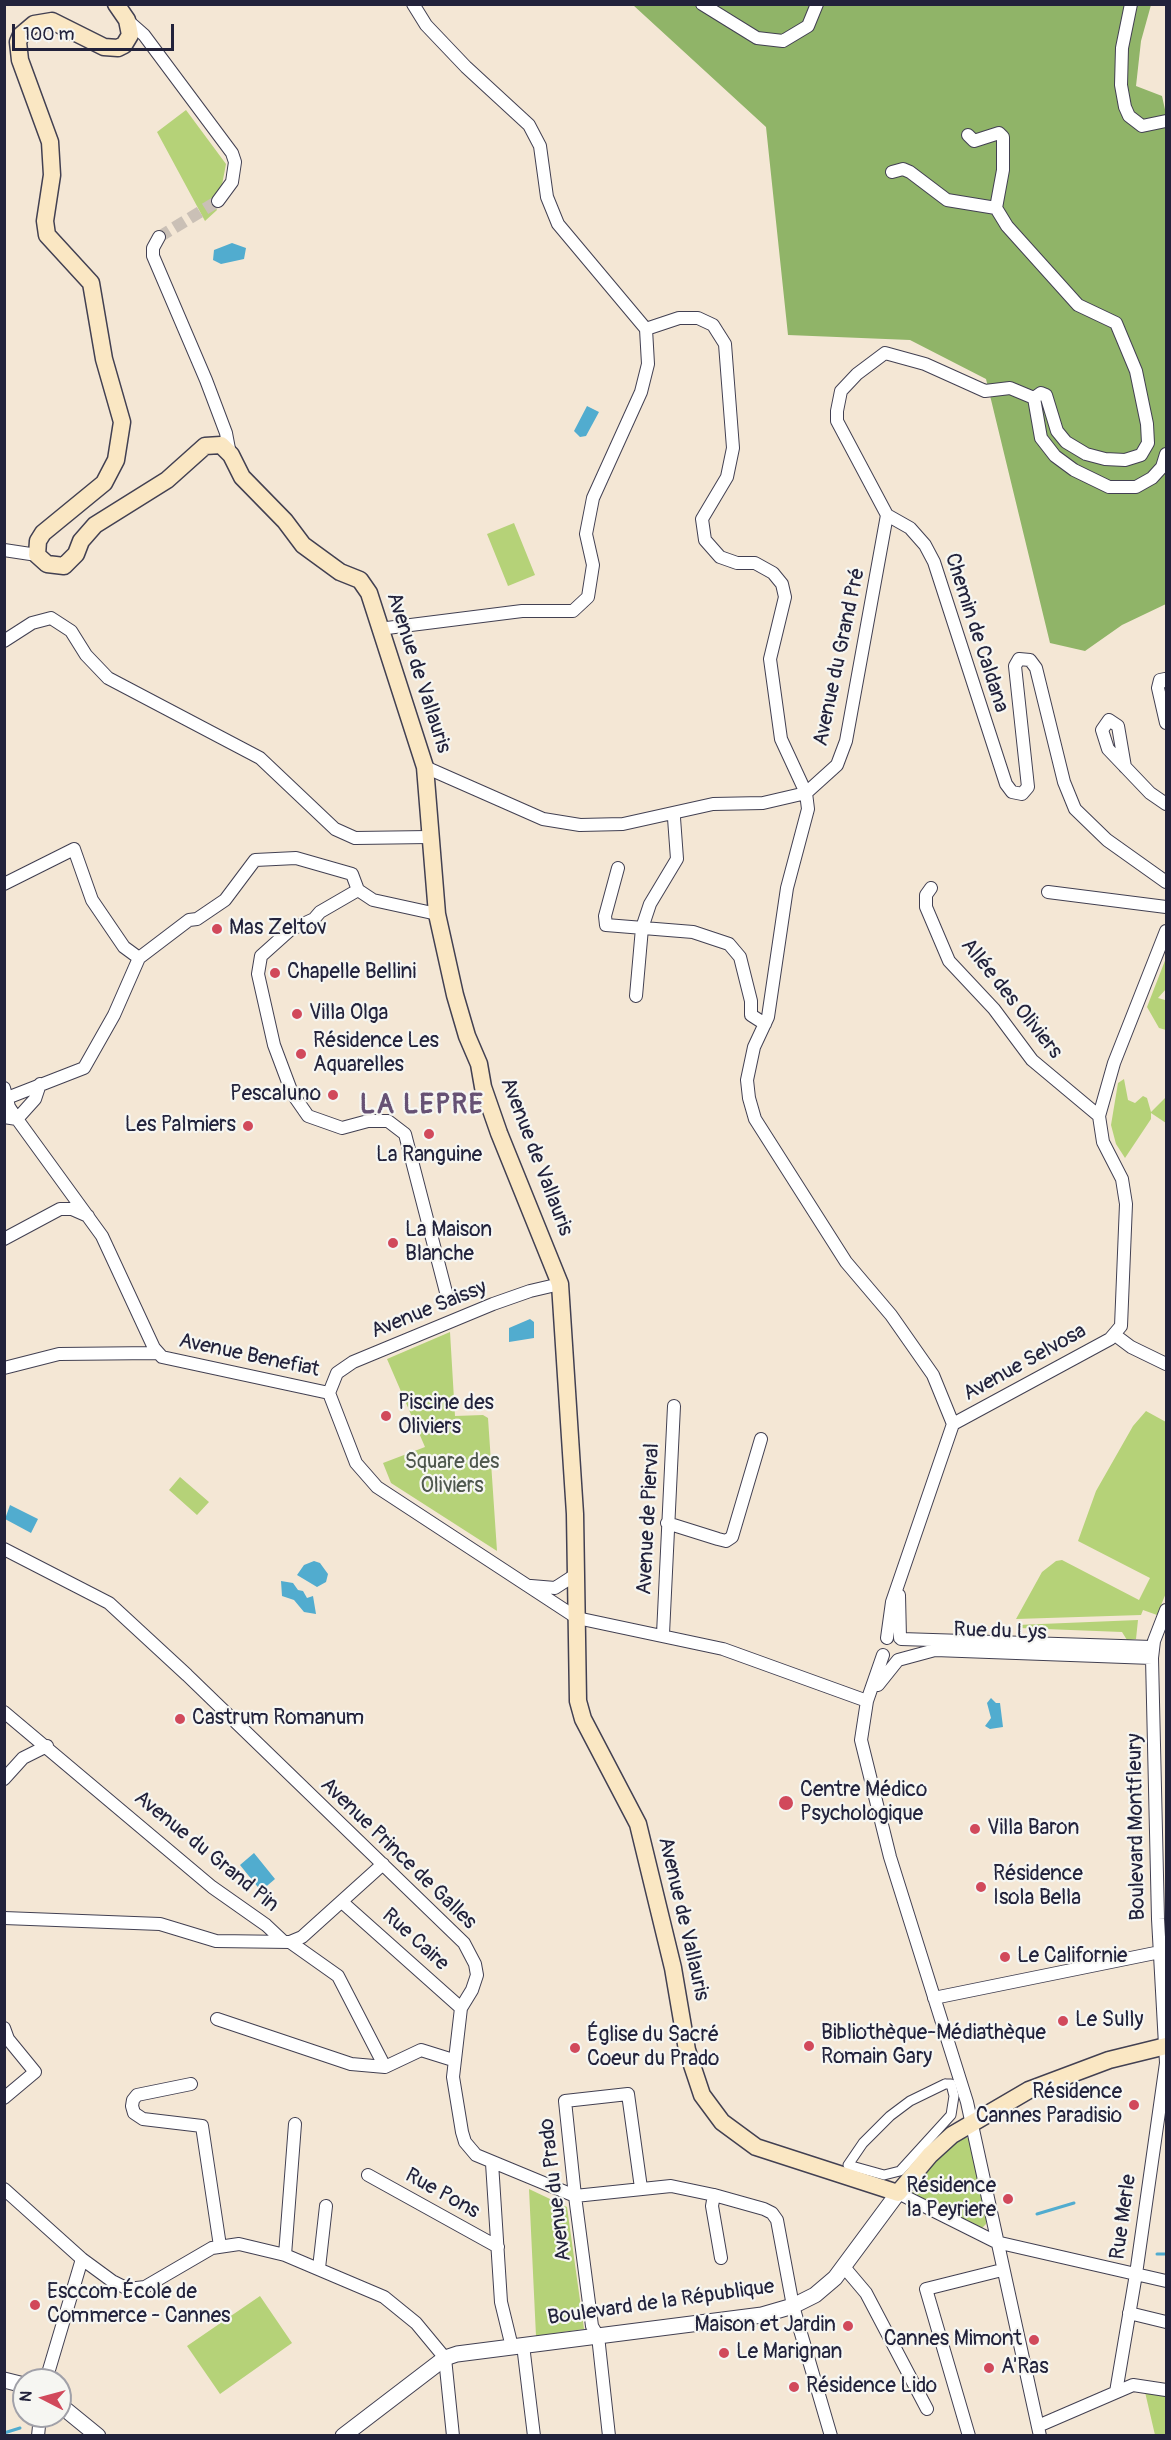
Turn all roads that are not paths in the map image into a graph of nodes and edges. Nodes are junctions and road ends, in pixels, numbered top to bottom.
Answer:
1 (116, 4) edge
2 (413, 4) edge
3 (702, 4) edge
4 (817, 4) edge
5 (1131, 4) edge
6 (127, 20) junction
7 (1167, 122) edge
8 (968, 135) dead end
9 (892, 172) dead end
10 (218, 201) tunnel mouth
11 (996, 208) junction
12 (159, 237) dead end
13 (646, 329) junction
14 (1034, 398) junction
15 (1167, 454) edge
16 (231, 455) junction
17 (887, 515) junction
18 (4, 550) edge
19 (37, 555) junction
20 (379, 629) junction
21 (4, 641) edge
22 (1167, 681) edge
23 (1167, 723) edge
24 (425, 767) junction
25 (1125, 767) dead end
26 (806, 793) junction
27 (1167, 804) edge
28 (674, 818) dead end
29 (429, 837) junction
30 (618, 868) dead end
31 (1167, 882) edge
32 (4, 884) edge
33 (931, 888) dead end
34 (358, 890) junction
35 (1048, 892) dead end
36 (1167, 907) edge
37 (437, 914) junction
38 (642, 927) junction
39 (1167, 931) edge
40 (139, 958) junction
41 (636, 996) dead end
42 (765, 1024) junction
43 (40, 1084) junction
44 (8, 1106) edge
45 (1099, 1116) junction
46 (63, 1182) junction
47 (51, 1212) junction
48 (90, 1217) junction
49 (4, 1239) edge
50 (560, 1284) junction
51 (454, 1321) junction
52 (1115, 1335) junction
53 (157, 1353) junction
54 (1167, 1364) edge
55 (4, 1368) edge
56 (329, 1393) junction
57 (674, 1406) dead end
58 (953, 1424) junction
59 (761, 1439) dead end
60 (667, 1523) junction
61 (4, 1549) edge
62 (575, 1575) junction
63 (899, 1582) junction
64 (527, 1585) junction
65 (1167, 1610) edge
66 (577, 1618) junction
67 (663, 1634) junction
68 (887, 1638) junction
69 (901, 1639) junction
70 (1167, 1647) edge
71 (1153, 1649) junction
72 (1102, 1650) junction
73 (883, 1655) junction
74 (898, 1660) junction
75 (867, 1701) junction
76 (1153, 1703) junction
77 (1167, 1709) edge
78 (4, 1712) edge
79 (46, 1746) junction
80 (4, 1779) edge
81 (1162, 1846) edge
82 (383, 1864) junction
83 (342, 1902) junction
84 (4, 1918) edge
85 (286, 1941) junction
86 (1160, 1952) junction
87 (934, 1998) junction
88 (461, 2008) junction
89 (217, 2019) dead end
90 (4, 2028) edge
91 (1166, 2046) edge
92 (453, 2060) junction
93 (385, 2067) junction
94 (190, 2084) dead end
95 (1164, 2087) edge
96 (4, 2098) edge
97 (972, 2122) junction
98 (296, 2124) dead end
99 (972, 2140) joint
100 (492, 2163) junction
101 (848, 2165) joint
102 (368, 2175) dead end
103 (641, 2188) junction
104 (4, 2189) edge
105 (898, 2193) junction
106 (714, 2195) junction
107 (575, 2196) junction
108 (326, 2206) dead end
109 (996, 2242) junction
110 (220, 2246) junction
111 (498, 2247) junction
112 (285, 2255) junction
113 (720, 2258) dead end
114 (82, 2259) junction
115 (844, 2267) junction
116 (320, 2268) junction
117 (1002, 2270) junction
118 (1136, 2274) junction
119 (1167, 2281) edge
120 (793, 2306) junction
121 (1129, 2313) junction
122 (1167, 2322) edge
123 (598, 2336) junction
124 (517, 2346) junction
125 (445, 2358) junction
126 (50, 2368) edge
127 (1167, 2390) edge
128 (1116, 2392) junction
129 (927, 2409) dead end
130 (72, 2415) edge
131 (1039, 2431) edge
132 (98, 2436) edge
133 (343, 2436) edge
134 (453, 2436) edge
135 (534, 2436) edge
136 (609, 2436) edge
137 (831, 2436) edge
138 (969, 2436) edge

1 - 6 main road
2 - 13 street
3 - 4 street
5 - 7 street
6 - 10 street
6 - 19 main road
8 - 11 street
9 - 11 street
11 - 14 street
12 - 16 street
13 - 20 street
13 - 26 street
14 - 15 street
14 - 17 street
16 - 19 main road
16 - 20 main road, Avenue de Vallauris
17 - 26 street, Avenue du Grand Pré
17 - 31 street, Chemin de Caldana
18 - 19 street
20 - 24 main road, Avenue de Vallauris
21 - 29 street
22 - 23 street
24 - 26 street
24 - 29 main road, Avenue de Vallauris
25 - 27 street
26 - 42 street
28 - 38 street
29 - 37 main road, Avenue de Vallauris
30 - 38 street
32 - 40 street
33 - 45 street, Allée des Oliviers
34 - 37 street
34 - 40 street
34 - 51 street
35 - 36 street
37 - 50 main road, Avenue de Vallauris
38 - 41 street
38 - 42 street
39 - 45 street
40 - 43 street
42 - 58 street
43 - 44 street
43 - 44 street
44 - 46 street, Avenue Benefiat
45 - 52 street
46 - 47 street
46 - 48 street, Avenue Benefiat
47 - 48 street
47 - 49 street
48 - 53 street, Avenue Benefiat
50 - 51 street, Avenue Saissy
50 - 62 main road, Avenue de Vallauris
51 - 56 street, Avenue Saissy
52 - 54 street
52 - 58 street, Avenue Selvosa
53 - 55 street
53 - 56 street, Avenue Benefiat
56 - 64 street, Avenue Benefiat
57 - 60 street, Avenue de Pierval
58 - 63 street
59 - 60 street
60 - 67 street, Avenue de Pierval
61 - 82 street, Avenue Prince de Galles
62 - 64 street
62 - 66 main road, Avenue de Vallauris
63 - 68 street
63 - 69 street
64 - 66 street, Avenue Benefiat
65 - 71 street, Boulevard Montfleury
66 - 67 street
66 - 105 main road, Avenue de Vallauris
67 - 75 street
68 - 69 street
68 - 73 street
69 - 72 street, Rue du Lys
69 - 74 street
70 - 71 street
71 - 72 street, Rue du Lys
71 - 76 street, Boulevard Montfleury
72 - 74 street, Rue du Lys
73 - 74 street
73 - 75 street
74 - 75 street
75 - 87 street
76 - 77 street
76 - 81 street, Boulevard Montfleury
78 - 79 street, Avenue du Grand Pin
79 - 80 street
79 - 85 street, Avenue du Grand Pin
81 - 86 street, Boulevard Montfleury
82 - 83 street
82 - 88 street, Avenue Prince de Galles
83 - 85 street
83 - 88 street, Rue Caire
84 - 85 street
85 - 93 street, Avenue du Grand Pin
86 - 87 street
86 - 91 street, Boulevard Montfleury
87 - 97 street
88 - 92 street, Avenue Prince de Galles
89 - 93 street
90 - 96 street
91 - 95 street, Rue Merle
91 - 97 main road, Boulevard de la République
92 - 93 street
92 - 100 street, Avenue Prince de Galles
94 - 110 street
95 - 118 street, Rue Merle
97 - 105 main road, Boulevard de la République
97 - 109 street
98 - 112 street
99 - 99 street
100 - 107 street, Avenue Prince de Galles
100 - 111 street
101 - 101 street
102 - 111 street, Rue Pons
103 - 106 street
103 - 107 street
103 - 107 street, Avenue du Prado
104 - 114 street
105 - 109 street
105 - 115 street, Boulevard de la République
106 - 113 street
106 - 120 street
107 - 123 street, Avenue du Prado
108 - 116 street
109 - 117 street
109 - 118 street
110 - 112 street
110 - 114 street
111 - 124 street
112 - 116 street
114 - 126 street
115 - 120 street, Boulevard de la République
115 - 129 street
116 - 125 street
117 - 131 street
117 - 138 street
118 - 119 street
118 - 121 street, Rue Merle
120 - 123 street, Boulevard de la République
120 - 137 street
121 - 122 street
121 - 128 street, Rue Merle
123 - 124 street, Boulevard de la République
123 - 136 street, Avenue du Prado
124 - 125 street, Boulevard de la République
124 - 135 street
125 - 133 street, Boulevard de la République
125 - 134 street
127 - 128 street
128 - 131 street
130 - 132 street

